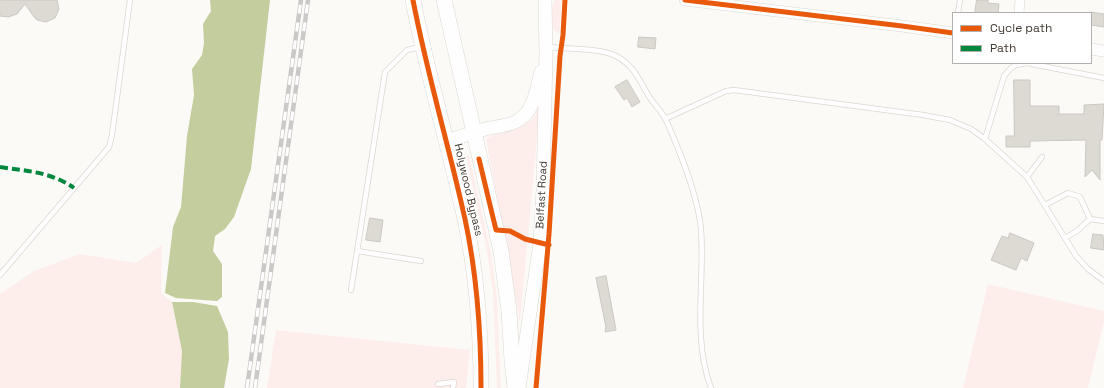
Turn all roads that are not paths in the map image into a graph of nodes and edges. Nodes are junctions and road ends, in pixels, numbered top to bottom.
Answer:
1 (130, 0) edge
2 (413, 0) edge
3 (444, 0) edge
4 (545, 0) edge
5 (686, 0) edge
6 (960, 0) edge
7 (1020, 0) edge
8 (958, 12) edge
9 (1019, 12) edge
10 (952, 33) edge
11 (422, 46) junction
12 (1092, 49) edge
13 (546, 50) junction
14 (1104, 51) edge
15 (1022, 64) edge
16 (1032, 64) edge
17 (1104, 78) edge
18 (665, 119) junction
19 (473, 132) junction
20 (985, 139) junction
21 (446, 141) junction
22 (1042, 157) dead end
23 (1026, 177) junction
24 (1045, 205) junction
25 (1090, 219) junction
26 (1104, 221) edge
27 (1065, 238) junction
28 (357, 250) junction
29 (421, 261) dead end
30 (0, 275) edge
31 (1104, 281) edge
32 (351, 290) dead end
33 (438, 384) dead end
34 (453, 388) edge
35 (481, 388) edge
36 (515, 388) edge
37 (519, 388) edge
38 (711, 388) edge

1 - 30 lane
2 - 11 highway, Holywood Bypass
3 - 19 highway, Holywood Bypass
4 - 13 main road, Belfast Road
5 - 10 street
6 - 8 lane
7 - 9 street
11 - 21 highway, Holywood Bypass
11 - 28 lane
12 - 14 street
13 - 18 lane
13 - 19 main road
13 - 37 main road, Belfast Road
15 - 20 lane
16 - 17 lane
18 - 20 lane
18 - 38 lane
19 - 21 main road
19 - 36 highway, Holywood Bypass
20 - 23 lane
21 - 35 highway, Holywood Bypass
22 - 23 lane
23 - 24 lane
24 - 25 lane
24 - 27 lane
25 - 26 lane
25 - 27 lane
27 - 31 lane
28 - 29 lane
28 - 32 lane
33 - 34 lane

